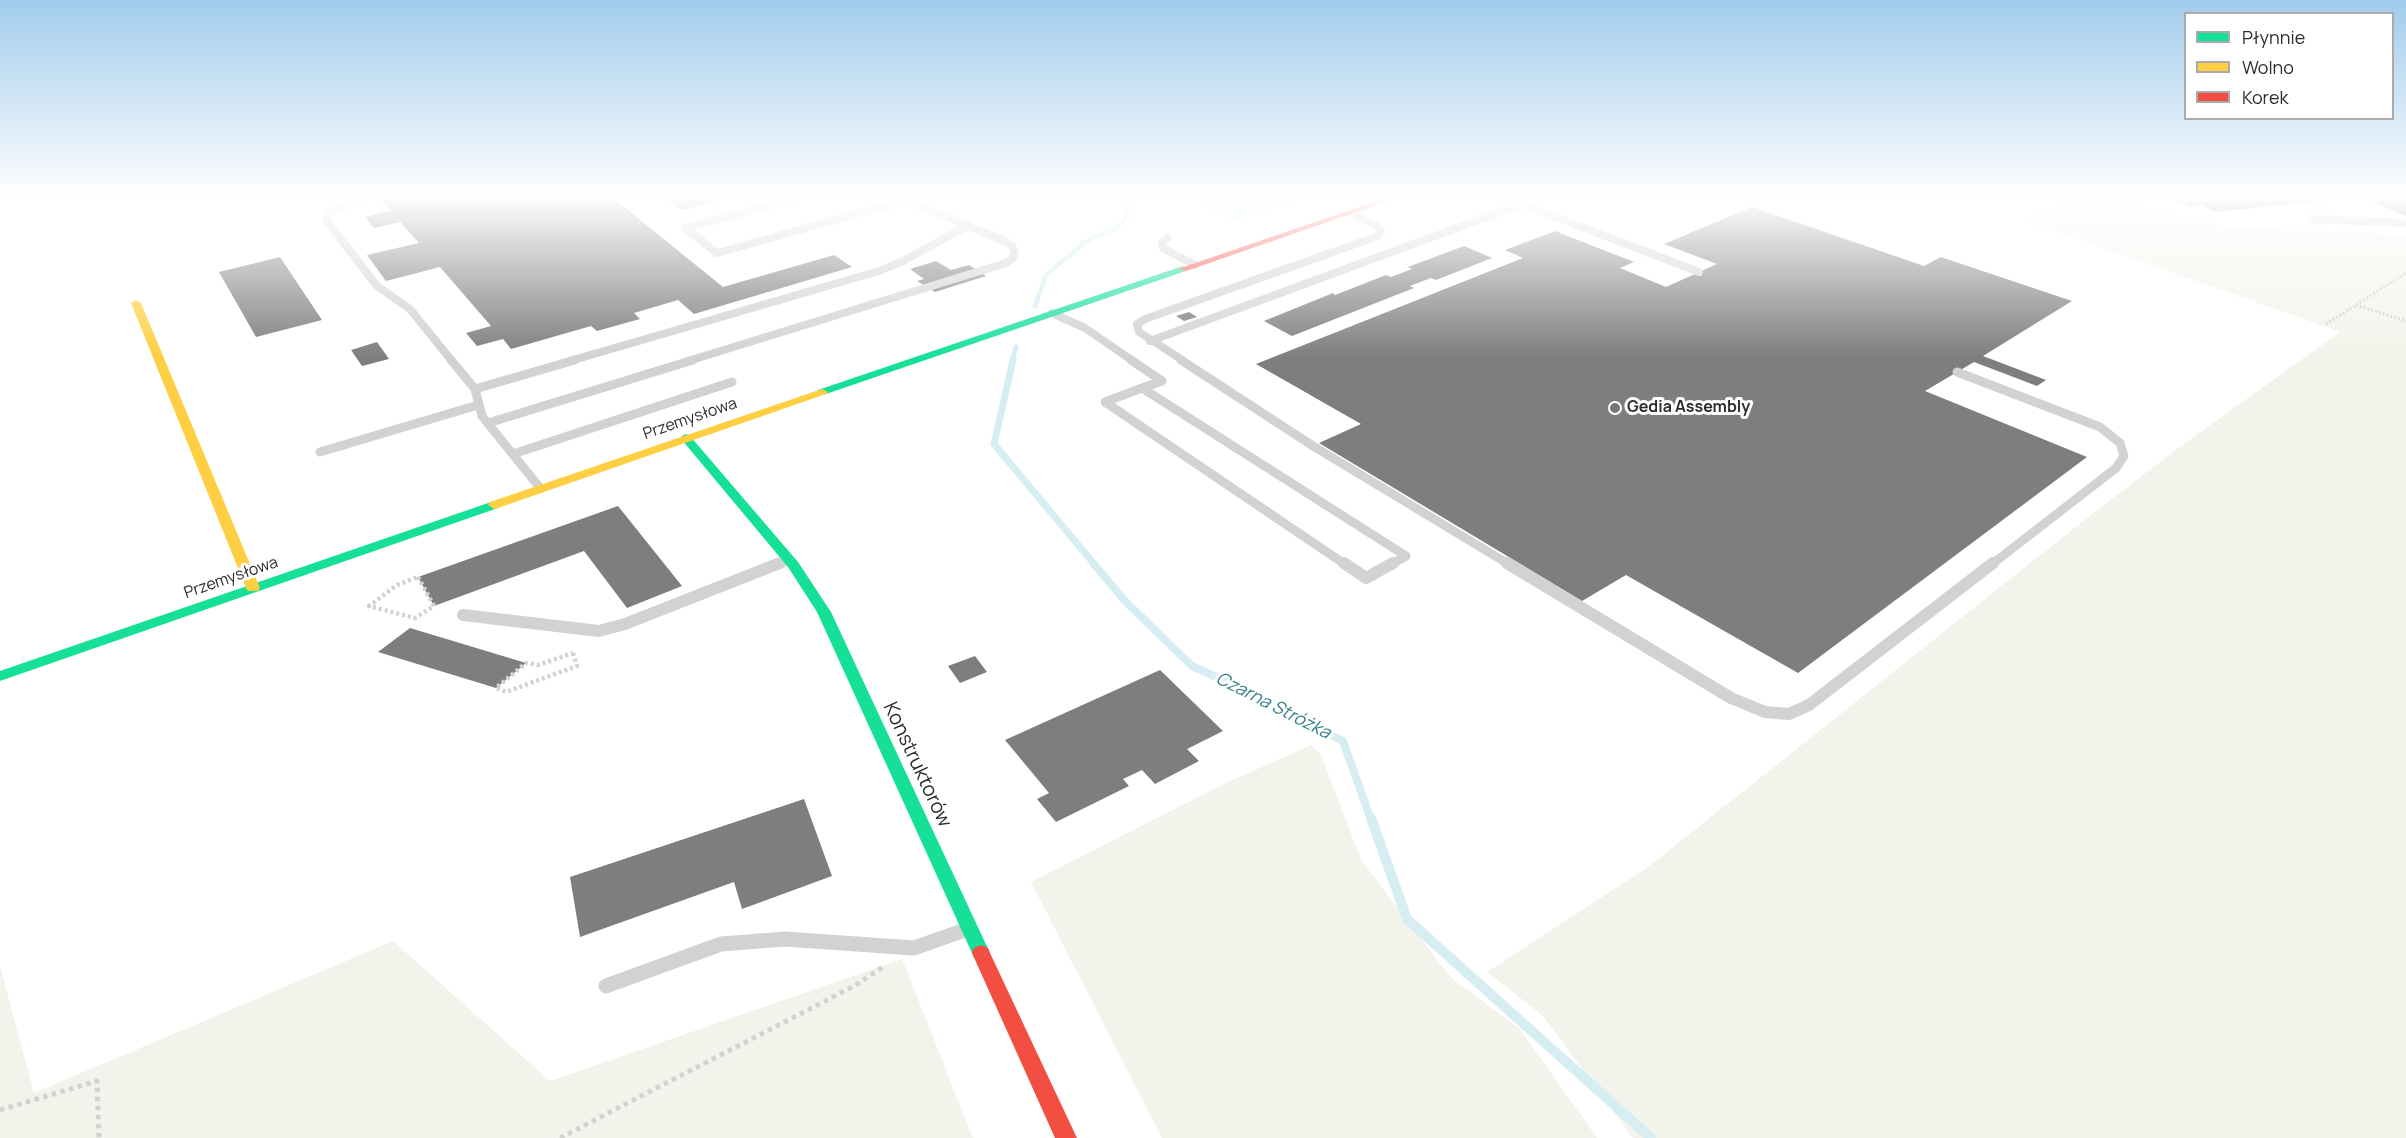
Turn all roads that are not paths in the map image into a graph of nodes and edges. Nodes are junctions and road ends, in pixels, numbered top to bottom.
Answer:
1 (350, 251) edge
2 (921, 251) edge
3 (1014, 251) edge
4 (1169, 251) edge
5 (1236, 251) edge
6 (1336, 251) edge
7 (1394, 251) edge
8 (1645, 251) edge
9 (1195, 265) junction
10 (1699, 272) dead end
11 (136, 303) dead end
12 (1052, 314) junction
13 (1150, 341) junction
14 (1957, 372) dead end
15 (732, 382) dead end
16 (1142, 388) junction
17 (475, 389) junction
18 (478, 405) junction
19 (488, 423) junction
20 (686, 438) junction
21 (320, 452) dead end
22 (513, 454) junction
23 (540, 488) junction
24 (789, 560) junction
25 (253, 588) junction
26 (463, 615) dead end
27 (0, 676) edge
28 (970, 928) junction
29 (606, 986) dead end
30 (1066, 1138) edge

1 - 17 lane
2 - 17 lane
3 - 19 lane
4 - 9 lane
5 - 9 street, Przemysłowa
6 - 13 lane
7 - 13 lane
8 - 10 lane
9 - 12 street, Przemysłowa
11 - 25 street
12 - 16 lane
12 - 20 street, Przemysłowa
13 - 14 lane
15 - 22 lane
16 - 16 lane
17 - 18 lane
18 - 19 lane
18 - 21 lane
19 - 22 lane
20 - 23 street, Przemysłowa
20 - 24 street, Konstruktorów
22 - 23 lane
23 - 25 street, Przemysłowa
24 - 26 lane
24 - 28 street, Konstruktorów
25 - 27 street, Przemysłowa
28 - 29 lane
28 - 30 street, Konstruktorów

